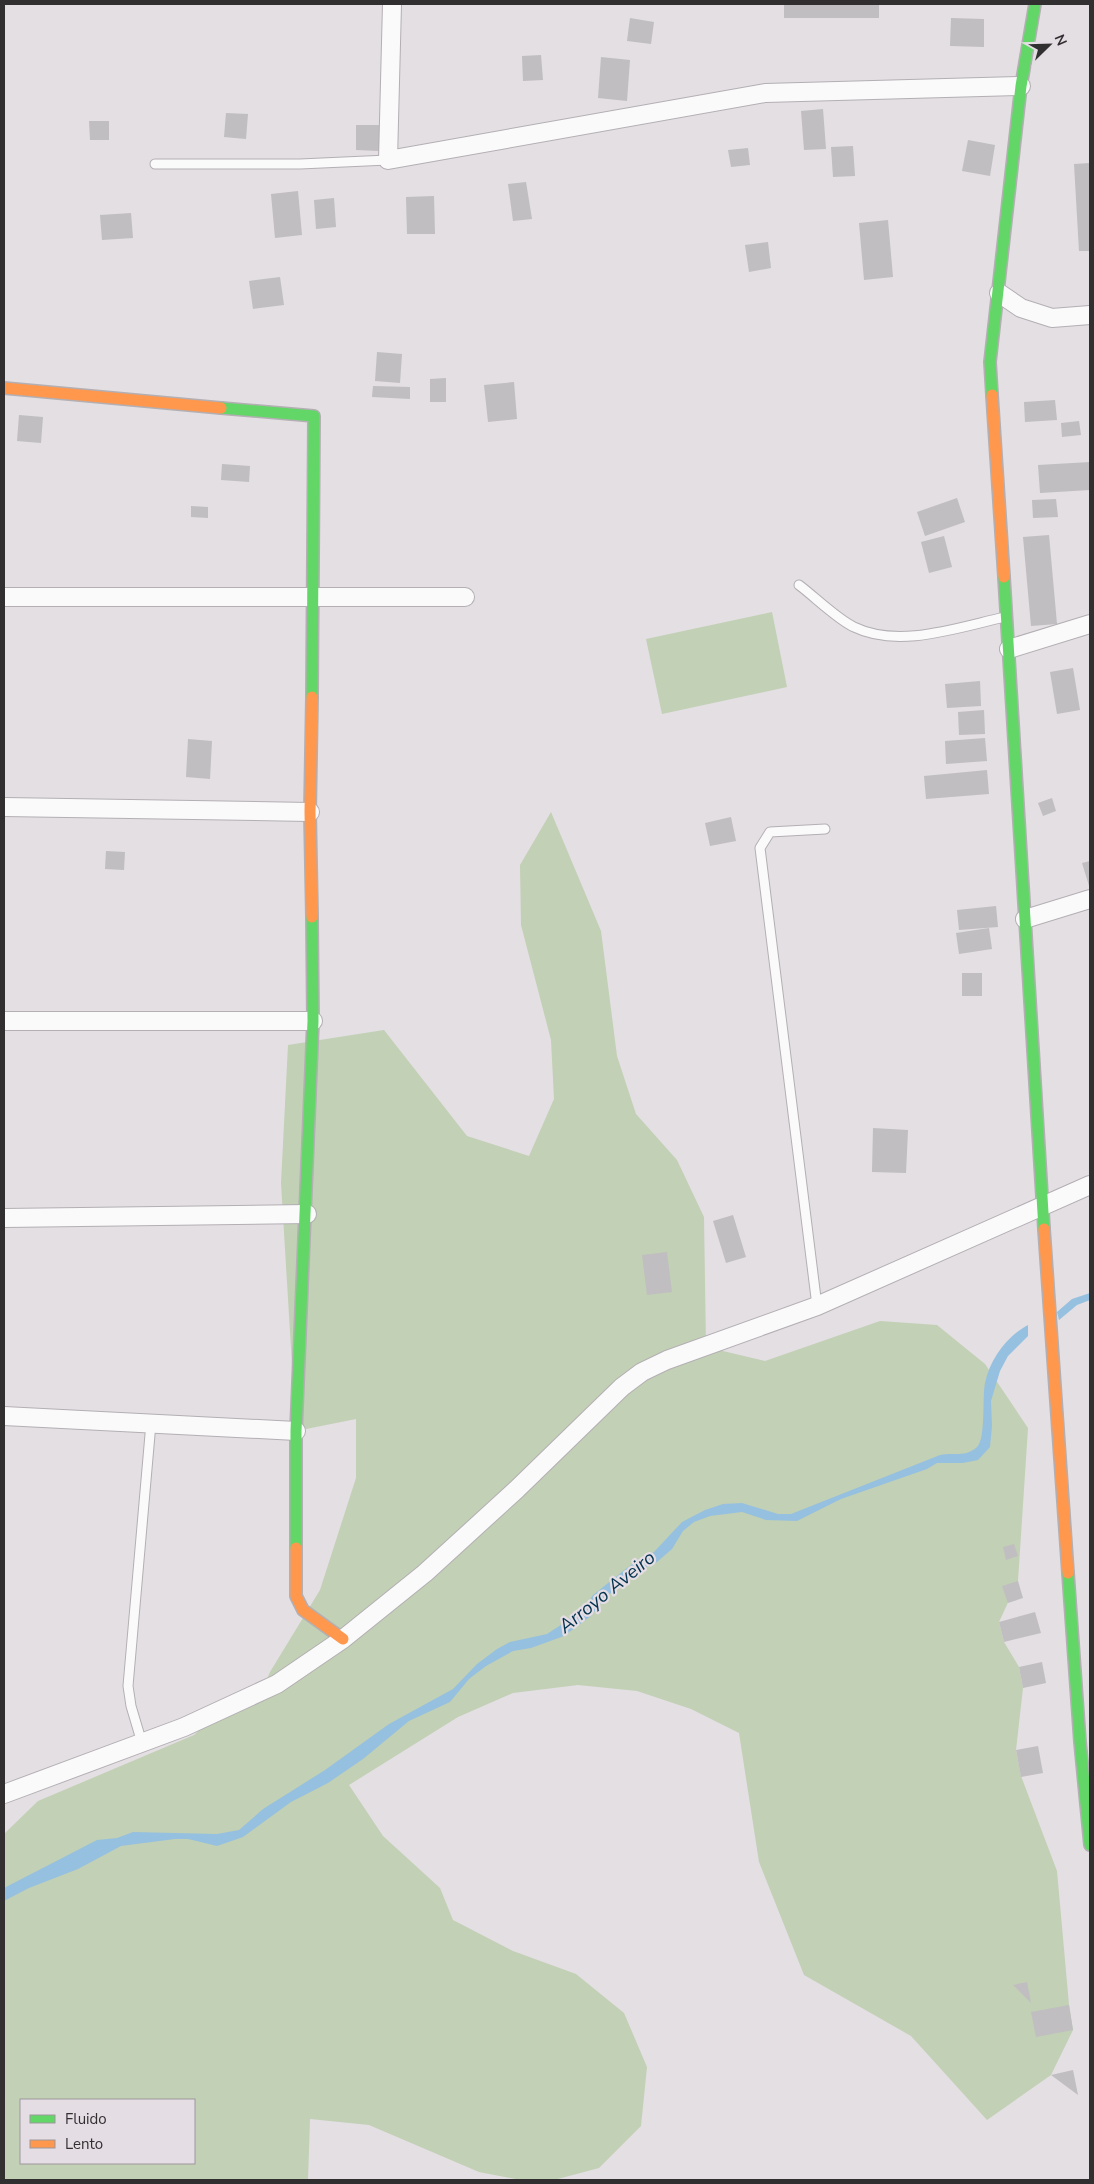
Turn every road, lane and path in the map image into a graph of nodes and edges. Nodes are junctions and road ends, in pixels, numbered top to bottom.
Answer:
1 (392, 4) edge
2 (1035, 4) edge
3 (1021, 86) junction
4 (388, 160) junction
5 (155, 164) dead end
6 (999, 293) junction
7 (1090, 316) edge
8 (4, 388) edge
9 (799, 585) dead end
10 (4, 597) edge
11 (314, 597) junction
12 (465, 597) dead end
13 (1006, 617) junction
14 (1090, 624) edge
15 (1010, 649) junction
16 (4, 807) edge
17 (310, 812) junction
18 (825, 829) dead end
19 (1090, 899) edge
20 (1025, 919) junction
21 (313, 1021) junction
22 (4, 1022) edge
23 (1090, 1185) edge
24 (1042, 1207) junction
25 (306, 1214) junction
26 (4, 1218) edge
27 (817, 1306) junction
28 (4, 1416) edge
29 (151, 1423) junction
30 (296, 1431) junction
31 (342, 1639) junction
32 (142, 1743) junction
33 (4, 1794) edge
34 (1090, 1845) edge

1 - 4 street
2 - 3 street
3 - 4 street
3 - 6 street
4 - 5 lane
6 - 7 street
6 - 13 street
8 - 11 street
9 - 13 lane
10 - 11 street
11 - 12 street
11 - 17 street
13 - 15 street
14 - 15 street
15 - 20 street
16 - 17 street
17 - 21 street
18 - 27 lane
19 - 20 street
20 - 24 street
21 - 22 street
21 - 25 street
23 - 24 street
24 - 27 street
24 - 34 street
25 - 26 street
25 - 30 street
27 - 31 street
28 - 29 street
29 - 30 street
29 - 32 lane
30 - 31 street
31 - 32 street
32 - 33 street

